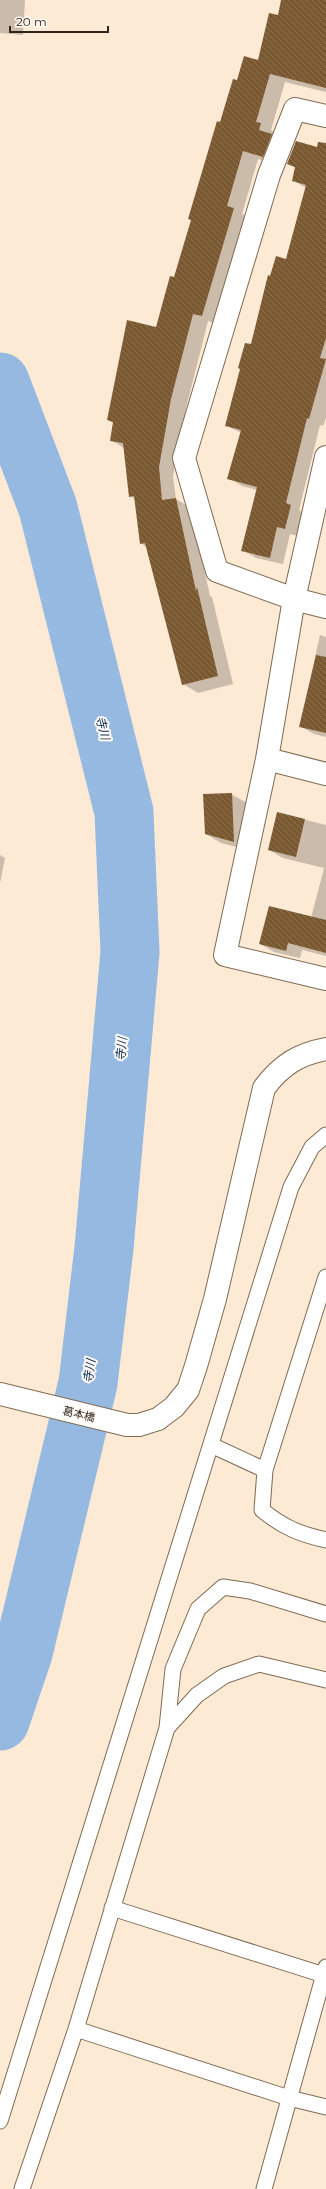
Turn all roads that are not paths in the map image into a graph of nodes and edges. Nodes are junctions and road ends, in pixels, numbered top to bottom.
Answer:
1 (326, 116) edge
2 (326, 457) edge
3 (294, 599) junction
4 (326, 607) edge
5 (267, 758) junction
6 (326, 774) edge
7 (326, 979) edge
8 (326, 1049) edge
9 (326, 1135) edge
10 (326, 1277) edge
11 (0, 1394) edge
12 (211, 1445) junction
13 (265, 1470) junction
14 (326, 1540) edge
15 (326, 1614) edge
16 (326, 1680) edge
17 (168, 1728) junction
18 (112, 1908) junction
19 (325, 1971) edge
20 (76, 2029) junction
21 (289, 2098) junction
22 (326, 2107) edge
23 (0, 2121) edge
24 (22, 2189) edge
25 (264, 2189) edge

1 - 3 street
2 - 3 street
3 - 4 street
3 - 5 street
5 - 6 street
5 - 7 street
8 - 11 street, 葛本橋
9 - 12 lane
10 - 13 lane
12 - 13 lane
12 - 23 lane
13 - 14 lane
15 - 17 lane
16 - 17 lane
17 - 18 lane
18 - 19 lane
18 - 20 lane
19 - 21 lane
20 - 21 lane
20 - 24 lane
21 - 22 lane
21 - 25 lane

